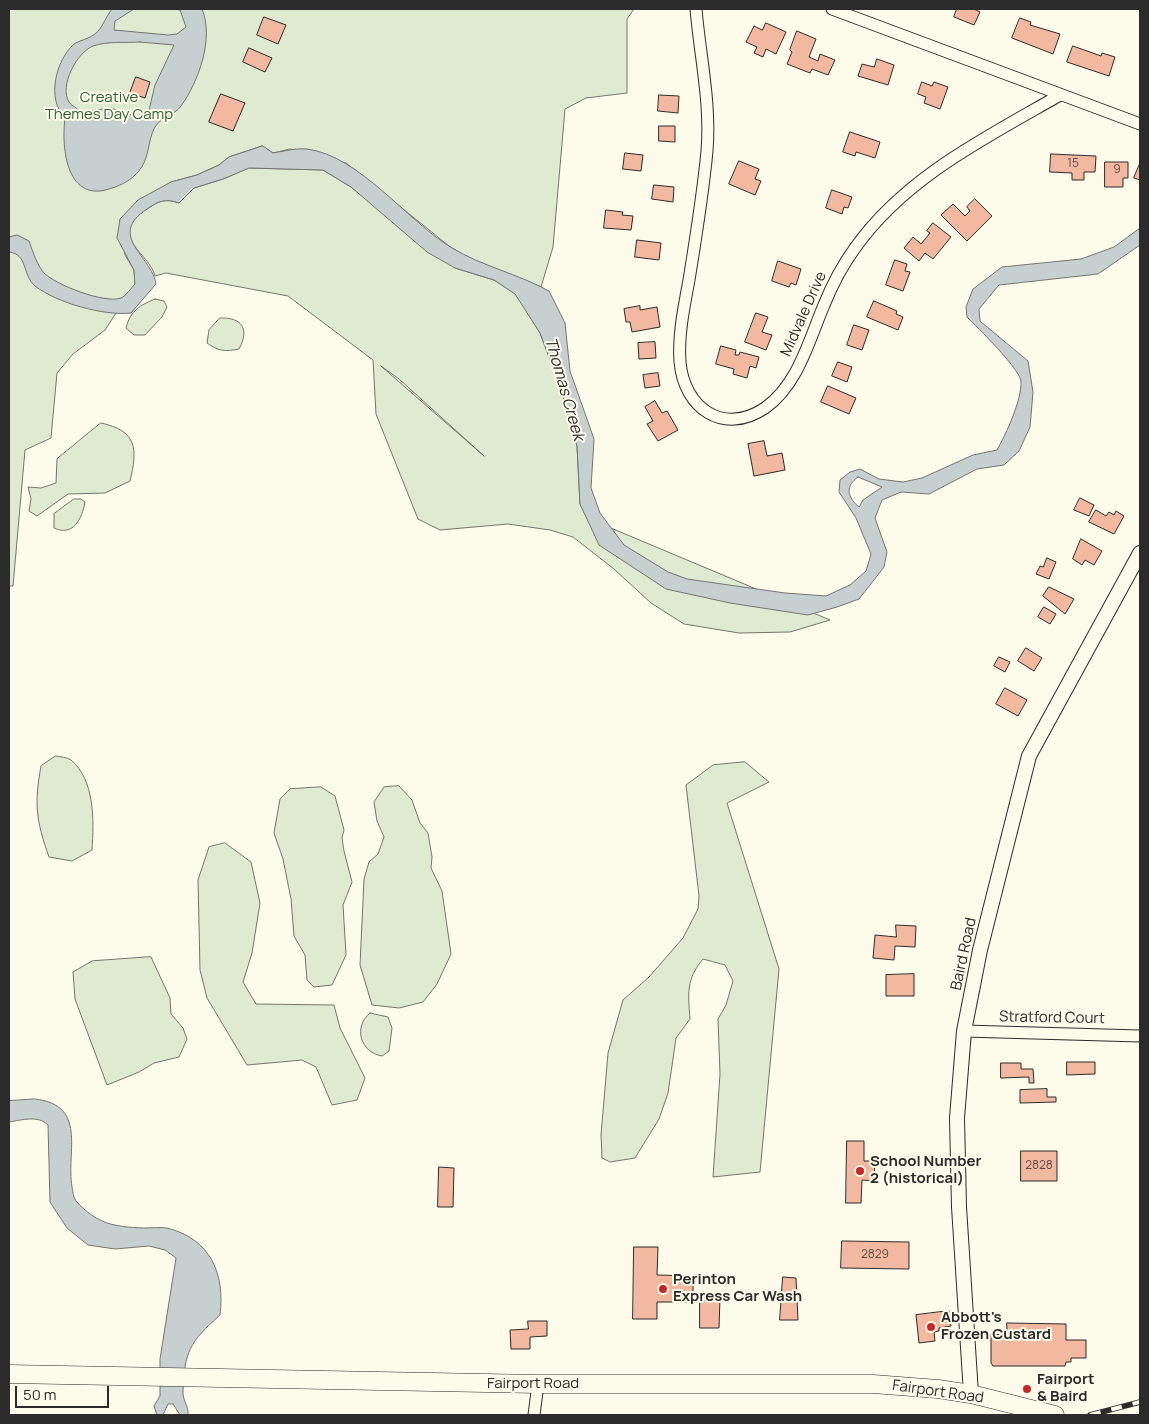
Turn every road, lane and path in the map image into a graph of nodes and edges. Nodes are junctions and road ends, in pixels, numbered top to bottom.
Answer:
1 (696, 9) edge
2 (832, 9) edge
3 (1060, 95) junction
4 (1140, 124) edge
5 (1140, 554) edge
6 (964, 1031) junction
7 (1140, 1036) edge
8 (9, 1374) edge
9 (538, 1384) junction
10 (971, 1394) junction
11 (534, 1415) edge
12 (1055, 1415) edge

1 - 3 street, Midvale Drive
2 - 3 street
3 - 4 street
5 - 6 street, Baird Road
6 - 7 street, Stratford Court
6 - 10 street, Baird Road
8 - 9 main road, Fairport Road
9 - 10 main road, Fairport Road
9 - 11 street
10 - 12 main road, Fairport Road

